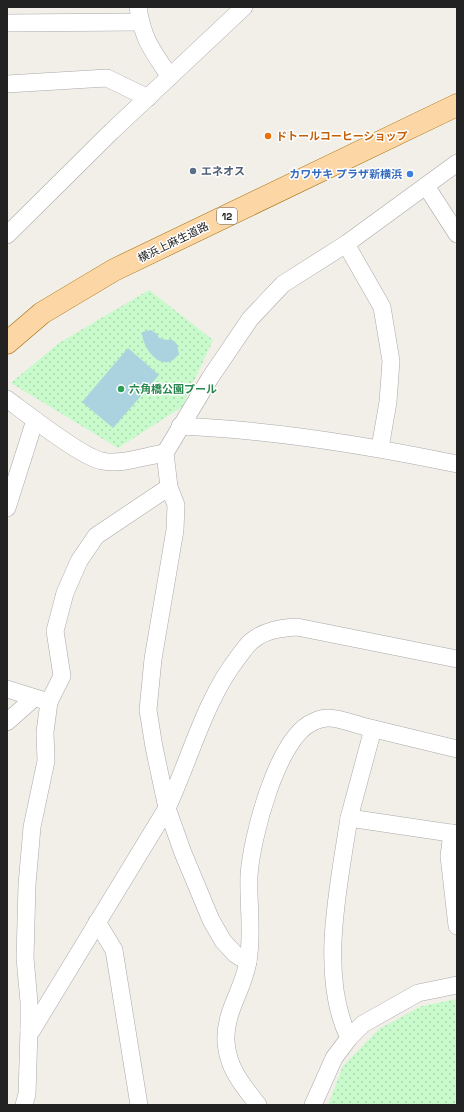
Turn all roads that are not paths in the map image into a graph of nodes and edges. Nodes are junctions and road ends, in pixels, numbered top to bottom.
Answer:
1 (244, 7) edge
2 (139, 14) edge
3 (7, 23) edge
4 (170, 77) junction
5 (7, 84) edge
6 (148, 98) junction
7 (457, 104) edge
8 (457, 163) edge
9 (426, 186) junction
10 (457, 234) edge
11 (7, 235) edge
12 (346, 244) junction
13 (7, 343) edge
14 (7, 399) edge
15 (35, 420) junction
16 (180, 426) junction
17 (380, 448) junction
18 (165, 453) junction
19 (457, 464) edge
20 (169, 487) junction
21 (7, 508) edge
22 (457, 659) edge
23 (7, 690) edge
24 (42, 700) junction
25 (7, 722) edge
26 (373, 729) junction
27 (457, 749) edge
28 (167, 808) junction
29 (349, 818) junction
30 (454, 833) edge
31 (97, 922) junction
32 (457, 926) edge
33 (248, 962) junction
34 (457, 985) edge
35 (29, 1030) junction
36 (349, 1038) junction
37 (24, 1105) edge
38 (139, 1105) edge
39 (258, 1105) edge
40 (313, 1105) edge

1 - 4 street
2 - 3 street
2 - 4 street
4 - 6 street
5 - 6 street
6 - 11 street
7 - 13 main road, 横浜上麻生道路 / 12
8 - 9 street
9 - 10 street
9 - 12 street
12 - 16 street
12 - 17 street
14 - 15 street
15 - 18 street
15 - 21 street
16 - 17 street
16 - 18 street
17 - 19 street
18 - 20 street
20 - 24 street
20 - 28 street
22 - 28 street
23 - 24 street
24 - 25 street
24 - 35 street
26 - 27 street
26 - 29 street
26 - 33 street
28 - 31 street
28 - 33 street
29 - 30 street
29 - 36 street
30 - 32 street
31 - 35 street
31 - 38 street
33 - 39 street
34 - 36 street
35 - 37 street
36 - 40 street

